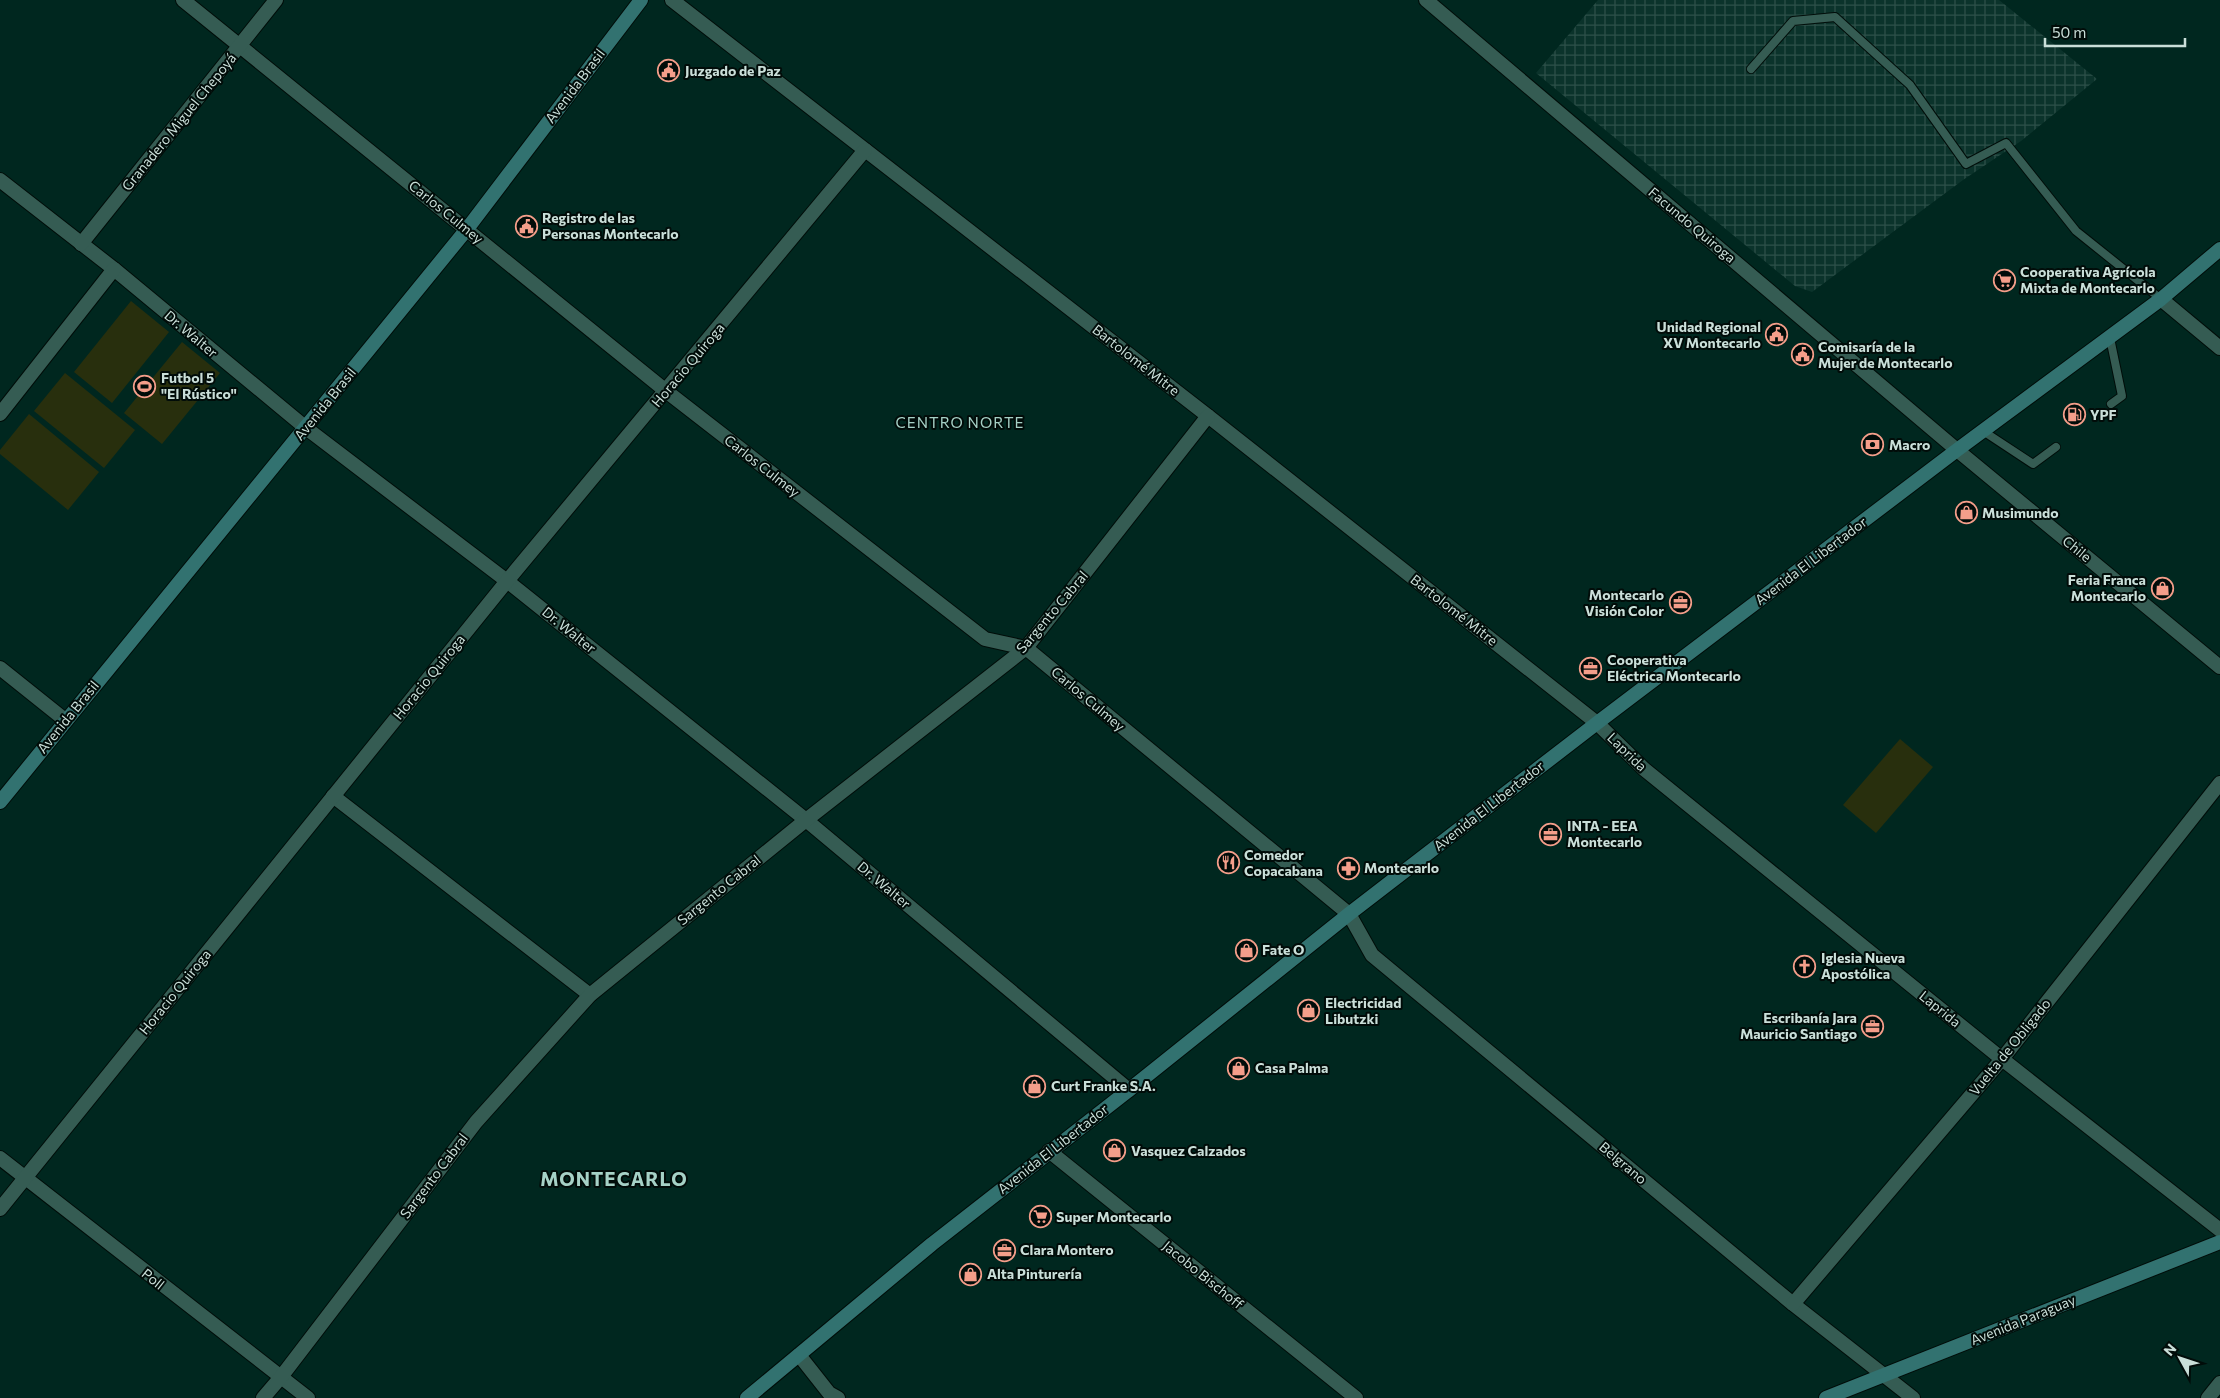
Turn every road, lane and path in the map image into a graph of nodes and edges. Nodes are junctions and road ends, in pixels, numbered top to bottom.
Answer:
1 (183, 0) edge
2 (276, 0) edge
3 (641, 0) edge
4 (672, 0) edge
5 (1426, 0) edge
6 (239, 46) junction
7 (1751, 69) dead end
8 (865, 150) junction
9 (0, 180) edge
10 (467, 229) junction
11 (82, 244) junction
12 (2220, 249) edge
13 (114, 270) junction
14 (2161, 299) junction
15 (2110, 338) junction
16 (2220, 348) edge
17 (666, 391) junction
18 (2111, 404) dead end
19 (0, 414) edge
20 (1208, 416) junction
21 (306, 428) junction
22 (1983, 431) junction
23 (2056, 447) dead end
24 (1957, 450) junction
25 (506, 581) junction
26 (1026, 648) junction
27 (2220, 666) edge
28 (0, 668) edge
29 (66, 720) junction
30 (1597, 723) junction
31 (2220, 783) edge
32 (333, 796) junction
33 (0, 802) edge
34 (806, 820) junction
35 (1349, 914) junction
36 (590, 995) junction
37 (2002, 1059) junction
38 (1130, 1090) junction
39 (1049, 1151) junction
40 (0, 1158) edge
41 (25, 1179) junction
42 (0, 1209) edge
43 (2220, 1230) edge
44 (2220, 1242) edge
45 (1794, 1304) junction
46 (799, 1355) junction
47 (1884, 1374) junction
48 (281, 1377) junction
49 (2220, 1383) edge
50 (263, 1398) edge
51 (308, 1398) edge
52 (747, 1398) edge
53 (838, 1398) edge
54 (1356, 1398) edge
55 (1826, 1398) edge
56 (1913, 1398) edge
57 (2208, 1398) edge

1 - 6 street, Carlos Culmey
2 - 6 street, Granadero Miguel Chepoyá
3 - 10 main road, Avenida Brasil
4 - 8 street, Bartolomé Mitre
5 - 24 street, Facundo Quiroga
6 - 10 street, Carlos Culmey
6 - 11 street, Granadero Miguel Chepoyá
7 - 14 lane
8 - 17 street, Horacio Quiroga
8 - 20 street, Bartolomé Mitre
9 - 11 street, Dr. Walter
10 - 17 street, Carlos Culmey
10 - 21 main road, Avenida Brasil
11 - 13 street, Dr. Walter
12 - 14 main road, Avenida El Libertador
13 - 19 street
13 - 21 street, Dr. Walter
14 - 15 main road, Avenida El Libertador
14 - 16 street
15 - 18 lane
15 - 22 main road, Avenida El Libertador
17 - 25 street, Horacio Quiroga
17 - 26 street, Carlos Culmey
20 - 26 street, Sargento Cabral
20 - 30 street, Bartolomé Mitre
21 - 25 street, Dr. Walter
21 - 29 main road, Avenida Brasil
22 - 23 lane
22 - 24 main road, Avenida El Libertador
24 - 27 street, Chile
24 - 30 main road, Avenida El Libertador
25 - 32 street, Horacio Quiroga
25 - 34 street, Dr. Walter
26 - 34 street, Sargento Cabral
26 - 35 street, Carlos Culmey
28 - 29 street
29 - 33 main road, Avenida Brasil
30 - 35 main road, Avenida El Libertador
30 - 37 street, Laprida
31 - 37 street, Vuelta de Obligado
32 - 36 street
32 - 41 street, Horacio Quiroga
34 - 36 street, Sargento Cabral
34 - 38 street, Dr. Walter
35 - 38 main road, Avenida El Libertador
35 - 45 street, Belgrano
36 - 48 street, Sargento Cabral
37 - 43 street, Laprida
37 - 45 street, Vuelta de Obligado
38 - 39 main road, Avenida El Libertador
39 - 46 main road, Avenida El Libertador
39 - 54 street, Jacobo Bischoff
40 - 41 street, Poll
41 - 42 street, Horacio Quiroga
41 - 48 street, Poll
44 - 47 main road, Avenida Paraguay
45 - 47 street, Belgrano
46 - 52 main road, Avenida El Libertador
46 - 53 street
47 - 55 main road, Avenida Paraguay
47 - 56 street, Belgrano
48 - 50 street, Sargento Cabral
48 - 51 street, Poll
49 - 57 street

